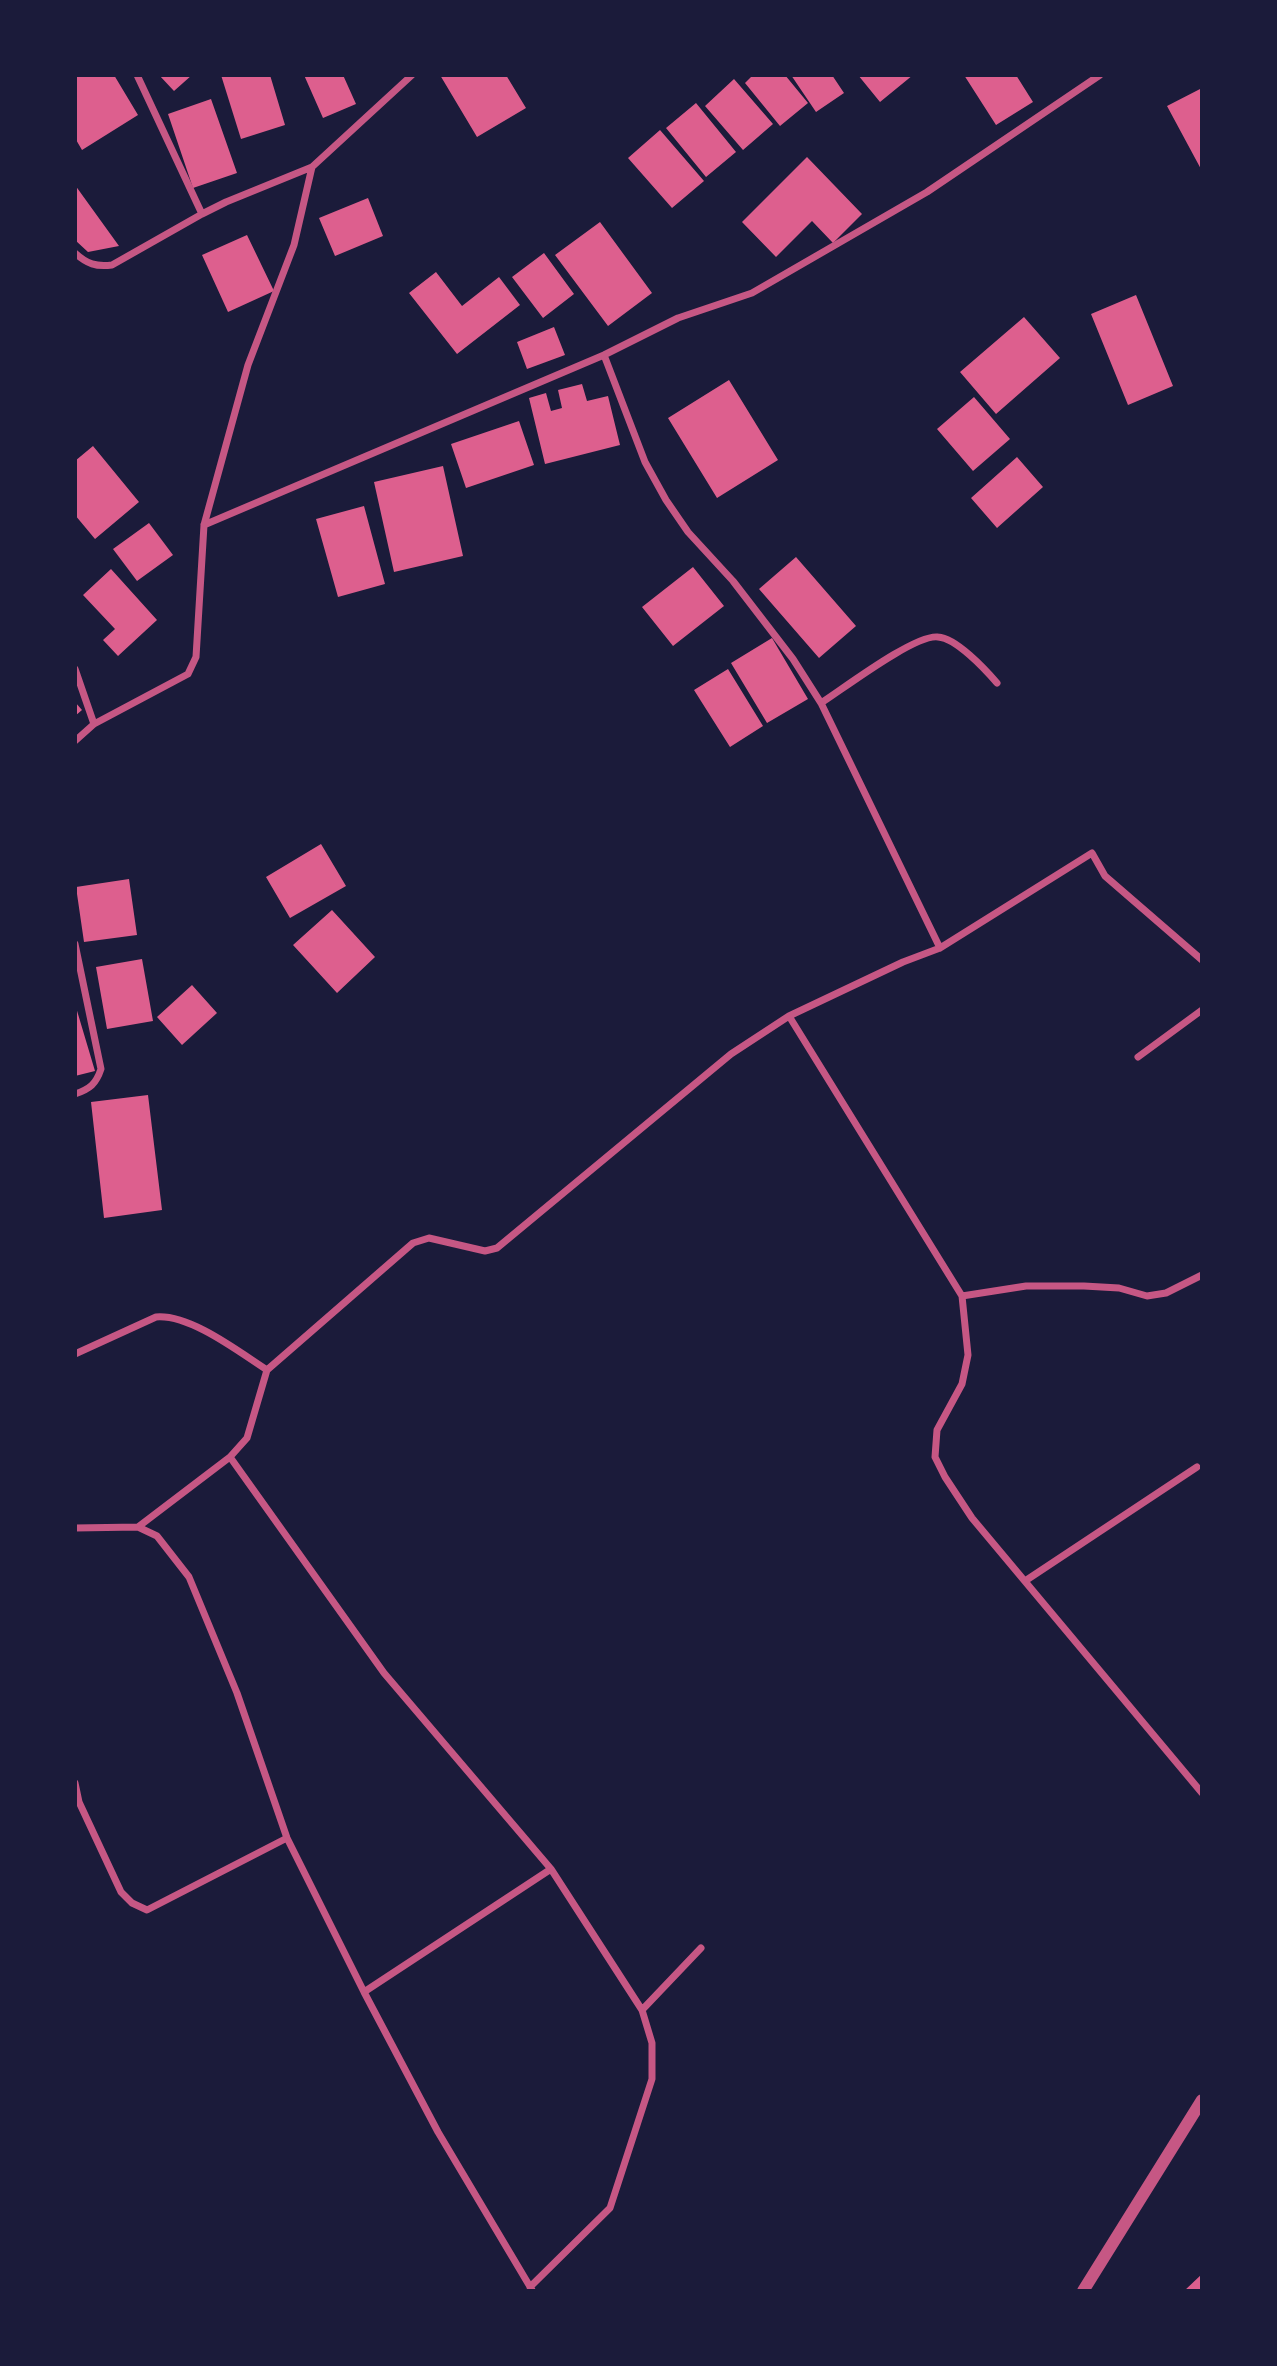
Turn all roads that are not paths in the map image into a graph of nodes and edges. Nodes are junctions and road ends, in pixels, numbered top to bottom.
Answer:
1 (137, 75) edge
2 (412, 75) edge
3 (1100, 75) edge
4 (312, 167) junction
5 (202, 214) junction
6 (75, 253) edge
7 (604, 355) junction
8 (204, 525) junction
9 (75, 669) edge
10 (997, 682) dead end
11 (821, 703) junction
12 (94, 724) junction
13 (75, 741) edge
14 (75, 944) edge
15 (940, 948) junction
16 (1202, 960) edge
17 (1202, 1010) edge
18 (789, 1016) junction
19 (1138, 1057) dead end
20 (75, 1094) edge
21 (1202, 1276) edge
22 (962, 1296) junction
23 (75, 1354) edge
24 (268, 1370) junction
25 (230, 1457) junction
26 (1197, 1466) dead end
27 (138, 1527) junction
28 (75, 1528) edge
29 (1026, 1581) junction
30 (75, 1783) edge
31 (1202, 1793) edge
32 (287, 1838) junction
33 (551, 1869) junction
34 (701, 1948) dead end
35 (364, 1992) junction
36 (642, 2010) junction
37 (1202, 2100) edge
38 (532, 2289) edge
39 (1083, 2291) edge

1 - 5 street
2 - 4 street
3 - 7 street
4 - 5 street
4 - 8 street
5 - 6 street
7 - 8 street
7 - 11 street
8 - 12 street
9 - 12 street
10 - 11 street
11 - 15 street
12 - 13 street
14 - 20 street
15 - 16 street
15 - 18 street
17 - 19 street
18 - 22 street
18 - 24 street
21 - 22 street
22 - 29 street
23 - 24 street
24 - 25 street
25 - 27 street
25 - 33 street
26 - 29 street
27 - 28 street
27 - 32 street
29 - 31 street
30 - 32 street
32 - 35 street
33 - 35 street
33 - 36 street
34 - 36 street
35 - 38 street
36 - 38 street
37 - 39 street

